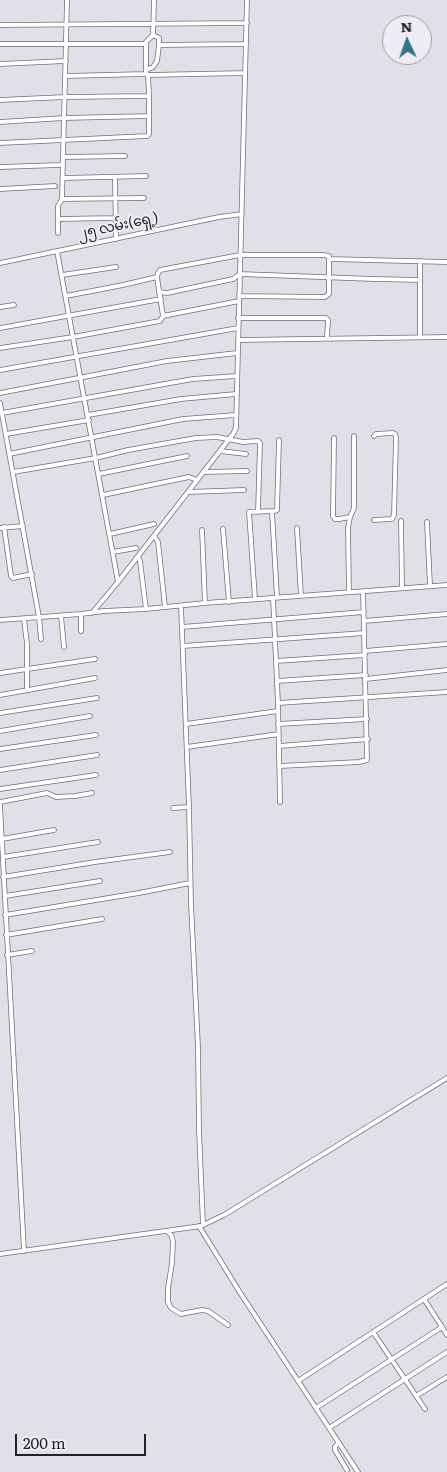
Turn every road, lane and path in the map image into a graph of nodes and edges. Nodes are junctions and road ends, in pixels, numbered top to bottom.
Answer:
1 (67, 0) edge
2 (154, 0) edge
3 (246, 0) edge
4 (153, 23) junction
5 (247, 23) junction
6 (0, 25) edge
7 (67, 25) junction
8 (153, 34) junction
9 (66, 43) junction
10 (0, 44) edge
11 (146, 44) junction
12 (246, 44) junction
13 (159, 45) junction
14 (66, 60) junction
15 (0, 64) edge
16 (147, 73) junction
17 (245, 73) junction
18 (65, 76) junction
19 (149, 96) junction
20 (65, 97) junction
21 (0, 100) edge
22 (149, 116) junction
23 (64, 118) junction
24 (0, 122) edge
25 (64, 140) junction
26 (0, 143) edge
27 (125, 156) dead end
28 (63, 157) junction
29 (63, 164) junction
30 (0, 167) edge
31 (146, 176) dead end
32 (115, 177) junction
33 (63, 178) junction
34 (55, 186) dead end
35 (0, 189) edge
36 (115, 198) junction
37 (144, 198) dead end
38 (62, 199) junction
39 (242, 214) junction
40 (115, 218) junction
41 (58, 219) junction
42 (58, 233) dead end
43 (116, 239) junction
44 (57, 251) junction
45 (240, 255) junction
46 (329, 260) junction
47 (420, 261) junction
48 (0, 262) edge
49 (447, 262) edge
50 (116, 267) dead end
51 (62, 274) junction
52 (240, 274) junction
53 (158, 277) junction
54 (329, 277) junction
55 (420, 280) junction
56 (159, 292) junction
57 (66, 296) junction
58 (239, 298) junction
59 (161, 299) junction
60 (14, 305) dead end
61 (0, 307) edge
62 (69, 316) junction
63 (163, 316) junction
64 (238, 318) junction
65 (0, 328) edge
66 (238, 328) junction
67 (73, 337) junction
68 (420, 337) junction
69 (447, 337) edge
70 (327, 338) junction
71 (238, 340) junction
72 (0, 348) edge
73 (238, 353) junction
74 (77, 358) junction
75 (0, 370) edge
76 (237, 376) junction
77 (81, 378) junction
78 (0, 393) edge
79 (236, 394) junction
80 (85, 398) junction
81 (0, 403) edge
82 (235, 415) junction
83 (2, 416) edge
84 (88, 417) junction
85 (6, 434) junction
86 (354, 436) dead end
87 (374, 436) dead end
88 (91, 437) junction
89 (334, 438) dead end
90 (228, 440) junction
91 (279, 440) dead end
92 (220, 451) junction
93 (10, 454) junction
94 (246, 454) dead end
95 (187, 456) dead end
96 (96, 458) junction
97 (246, 471) dead end
98 (13, 472) junction
99 (204, 472) junction
100 (99, 474) junction
101 (197, 480) junction
102 (244, 490) dead end
103 (188, 492) junction
104 (103, 495) junction
105 (258, 512) junction
106 (272, 512) junction
107 (350, 517) junction
108 (374, 520) dead end
109 (401, 521) dead end
110 (427, 522) dead end
111 (154, 524) dead end
112 (23, 526) junction
113 (2, 528) edge
114 (297, 528) dead end
115 (222, 529) dead end
116 (202, 530) dead end
117 (110, 534) junction
118 (154, 536) junction
119 (136, 548) dead end
120 (113, 552) junction
121 (138, 557) junction
122 (32, 574) junction
123 (118, 582) junction
124 (447, 585) edge
125 (430, 586) junction
126 (402, 588) junction
127 (363, 591) junction
128 (349, 592) junction
129 (301, 596) junction
130 (275, 598) junction
131 (255, 599) junction
132 (230, 602) junction
133 (205, 603) junction
134 (181, 606) junction
135 (165, 607) junction
136 (146, 609) junction
137 (364, 612) junction
138 (92, 613) junction
139 (81, 614) junction
140 (447, 614) edge
141 (61, 616) junction
142 (39, 617) junction
143 (24, 619) junction
144 (0, 620) edge
145 (274, 620) junction
146 (364, 621) junction
147 (182, 628) junction
148 (81, 631) dead end
149 (364, 633) junction
150 (41, 639) dead end
151 (274, 640) junction
152 (447, 644) edge
153 (183, 646) junction
154 (64, 647) dead end
155 (365, 653) junction
156 (95, 659) dead end
157 (276, 661) junction
158 (27, 669) junction
159 (447, 670) edge
160 (0, 673) edge
161 (366, 677) junction
162 (95, 678) dead end
163 (277, 681) junction
164 (27, 690) junction
165 (447, 692) edge
166 (0, 695) edge
167 (97, 698) dead end
168 (367, 698) junction
169 (278, 703) junction
170 (278, 711) junction
171 (0, 713) edge
172 (90, 716) dead end
173 (367, 719) junction
174 (186, 724) junction
175 (278, 724) junction
176 (0, 731) edge
177 (278, 734) junction
178 (96, 735) dead end
179 (368, 739) junction
180 (279, 746) junction
181 (187, 747) junction
182 (0, 749) edge
183 (97, 755) dead end
184 (280, 766) junction
185 (0, 770) edge
186 (96, 774) dead end
187 (0, 789) edge
188 (92, 793) dead end
189 (280, 802) dead end
190 (0, 804) edge
191 (173, 808) dead end
192 (189, 808) junction
193 (54, 830) dead end
194 (2, 839) junction
195 (98, 842) dead end
196 (170, 852) dead end
197 (2, 857) junction
198 (3, 877) junction
199 (100, 881) dead end
200 (190, 883) junction
201 (5, 896) junction
202 (5, 915) junction
203 (102, 919) dead end
204 (6, 935) junction
205 (32, 951) dead end
206 (7, 955) junction
207 (447, 1078) edge
208 (201, 1225) junction
209 (166, 1231) junction
210 (24, 1251) junction
211 (0, 1254) edge
212 (447, 1284) edge
213 (424, 1299) junction
214 (228, 1325) dead end
215 (442, 1327) junction
216 (373, 1332) junction
217 (447, 1335) edge
218 (447, 1352) edge
219 (391, 1359) junction
220 (447, 1377) edge
221 (405, 1380) junction
222 (298, 1381) junction
223 (416, 1396) junction
224 (316, 1408) junction
225 (424, 1409) dead end
226 (329, 1428) junction
227 (338, 1443) junction
228 (353, 1464) junction
229 (346, 1471) edge
230 (358, 1472) edge

1 - 7 street
2 - 4 street
3 - 5 street
4 - 5 street
4 - 7 street
4 - 8 street
5 - 12 street
6 - 7 street
7 - 9 street
8 - 11 street
8 - 13 street
9 - 10 street
9 - 11 street
9 - 14 street
11 - 16 street
12 - 13 street
12 - 17 street
13 - 16 street
14 - 15 street
14 - 18 street
16 - 17 street
16 - 18 street
16 - 19 street
17 - 39 street
18 - 20 street
19 - 20 street
19 - 22 street
20 - 21 street
20 - 23 street
22 - 23 street
22 - 25 street
23 - 24 street
23 - 25 street
25 - 26 street
25 - 28 street
27 - 28 street
28 - 29 street
29 - 30 street
29 - 33 street
31 - 32 street
32 - 33 street
32 - 36 street
33 - 38 street
34 - 35 street
36 - 37 street
36 - 38 street
36 - 40 street
38 - 41 street
39 - 43 street, ၂၅ လမ်း(ရှေ့)
39 - 45 street
40 - 41 street
40 - 43 street
41 - 42 street
43 - 44 street, ၂၅ လမ်း(ရှေ့)
44 - 48 street, ၂၅ လမ်း(ရှေ့)
44 - 51 street
45 - 46 street
45 - 52 street
45 - 53 street
46 - 47 street
46 - 54 street
47 - 49 street
47 - 55 street
50 - 51 street
51 - 57 street
52 - 54 street
52 - 56 street
52 - 58 street
53 - 56 street
53 - 57 street
54 - 55 street
54 - 58 street
55 - 68 street
56 - 59 street
57 - 62 street
58 - 63 street
58 - 64 street
59 - 62 street
59 - 63 street
60 - 61 street
62 - 65 street
62 - 67 street
63 - 67 street
64 - 66 street
64 - 70 street
66 - 71 street
66 - 74 street
67 - 72 street
67 - 74 street
68 - 69 street
68 - 70 street
70 - 71 street
71 - 73 street
73 - 76 street
73 - 77 street
74 - 75 street
74 - 77 street
76 - 79 street
76 - 80 street
77 - 78 street
77 - 80 street
79 - 82 street
79 - 84 street
80 - 83 street
80 - 84 street
81 - 83 street
82 - 88 street
82 - 90 street
83 - 85 street
84 - 85 street
84 - 88 street
85 - 93 street
86 - 107 street
87 - 108 street
88 - 93 street
88 - 96 street
89 - 107 street
90 - 92 street
90 - 96 street
90 - 105 street
91 - 106 street
92 - 94 street
92 - 99 street
93 - 98 street
95 - 100 street
96 - 98 street
96 - 100 street
97 - 99 street
98 - 112 street
99 - 101 street
100 - 104 street
101 - 103 street
101 - 104 street
102 - 103 street
103 - 118 street
104 - 117 street
105 - 106 street
105 - 131 street
106 - 130 street
107 - 128 street
109 - 126 street
110 - 125 street
111 - 117 street
112 - 113 street
112 - 122 street
113 - 122 street
114 - 129 street
115 - 132 street
116 - 133 street
117 - 120 street
118 - 121 street
118 - 135 street
119 - 120 street
120 - 123 street
121 - 123 street
121 - 136 street
122 - 142 street
123 - 138 street
124 - 125 street
125 - 126 street
126 - 127 street
127 - 128 street
127 - 137 street
128 - 129 street
129 - 130 street
130 - 131 street
130 - 145 street
131 - 132 street
132 - 133 street
133 - 134 street
134 - 135 street
134 - 147 street
135 - 136 street
136 - 138 street
137 - 145 street
137 - 146 street
138 - 139 street
139 - 141 street
139 - 148 street
140 - 146 street
141 - 142 street
141 - 154 street
142 - 143 street
142 - 150 street
143 - 144 street
143 - 158 street
145 - 147 street
145 - 151 street
146 - 149 street
147 - 153 street
149 - 151 street
149 - 155 street
151 - 153 street
151 - 157 street
152 - 155 street
153 - 174 street
155 - 157 street
155 - 161 street
156 - 158 street
157 - 163 street
158 - 160 street
158 - 164 street
159 - 161 street
161 - 163 street
161 - 168 street
162 - 164 street
163 - 169 street
164 - 166 street
165 - 168 street
167 - 171 street
168 - 169 street
168 - 173 street
169 - 170 street
170 - 174 street
170 - 175 street
172 - 176 street
173 - 175 street
173 - 179 street
174 - 181 street
175 - 177 street
177 - 180 street
177 - 181 street
178 - 182 street
179 - 180 street
179 - 184 street
180 - 184 street
181 - 192 street
183 - 185 street
184 - 189 street
186 - 187 street
188 - 190 street
190 - 194 street
191 - 192 street
192 - 200 street
193 - 194 street
194 - 197 street
195 - 197 street
196 - 198 street
197 - 198 street
198 - 201 street
199 - 201 street
200 - 202 street
200 - 208 street
201 - 202 street
202 - 204 street
203 - 204 street
204 - 206 street
205 - 206 street
206 - 210 street
207 - 208 street
208 - 209 street
208 - 222 street
209 - 210 street
209 - 214 street
210 - 211 street
212 - 213 street
213 - 215 street
213 - 216 street
215 - 217 street
215 - 219 street
216 - 219 street
216 - 222 street
218 - 221 street
219 - 221 street
219 - 224 street
220 - 223 street
221 - 223 street
221 - 226 street
222 - 224 street
223 - 225 street
224 - 226 street
226 - 227 street
227 - 228 street
227 - 229 street
228 - 229 street
228 - 230 street

